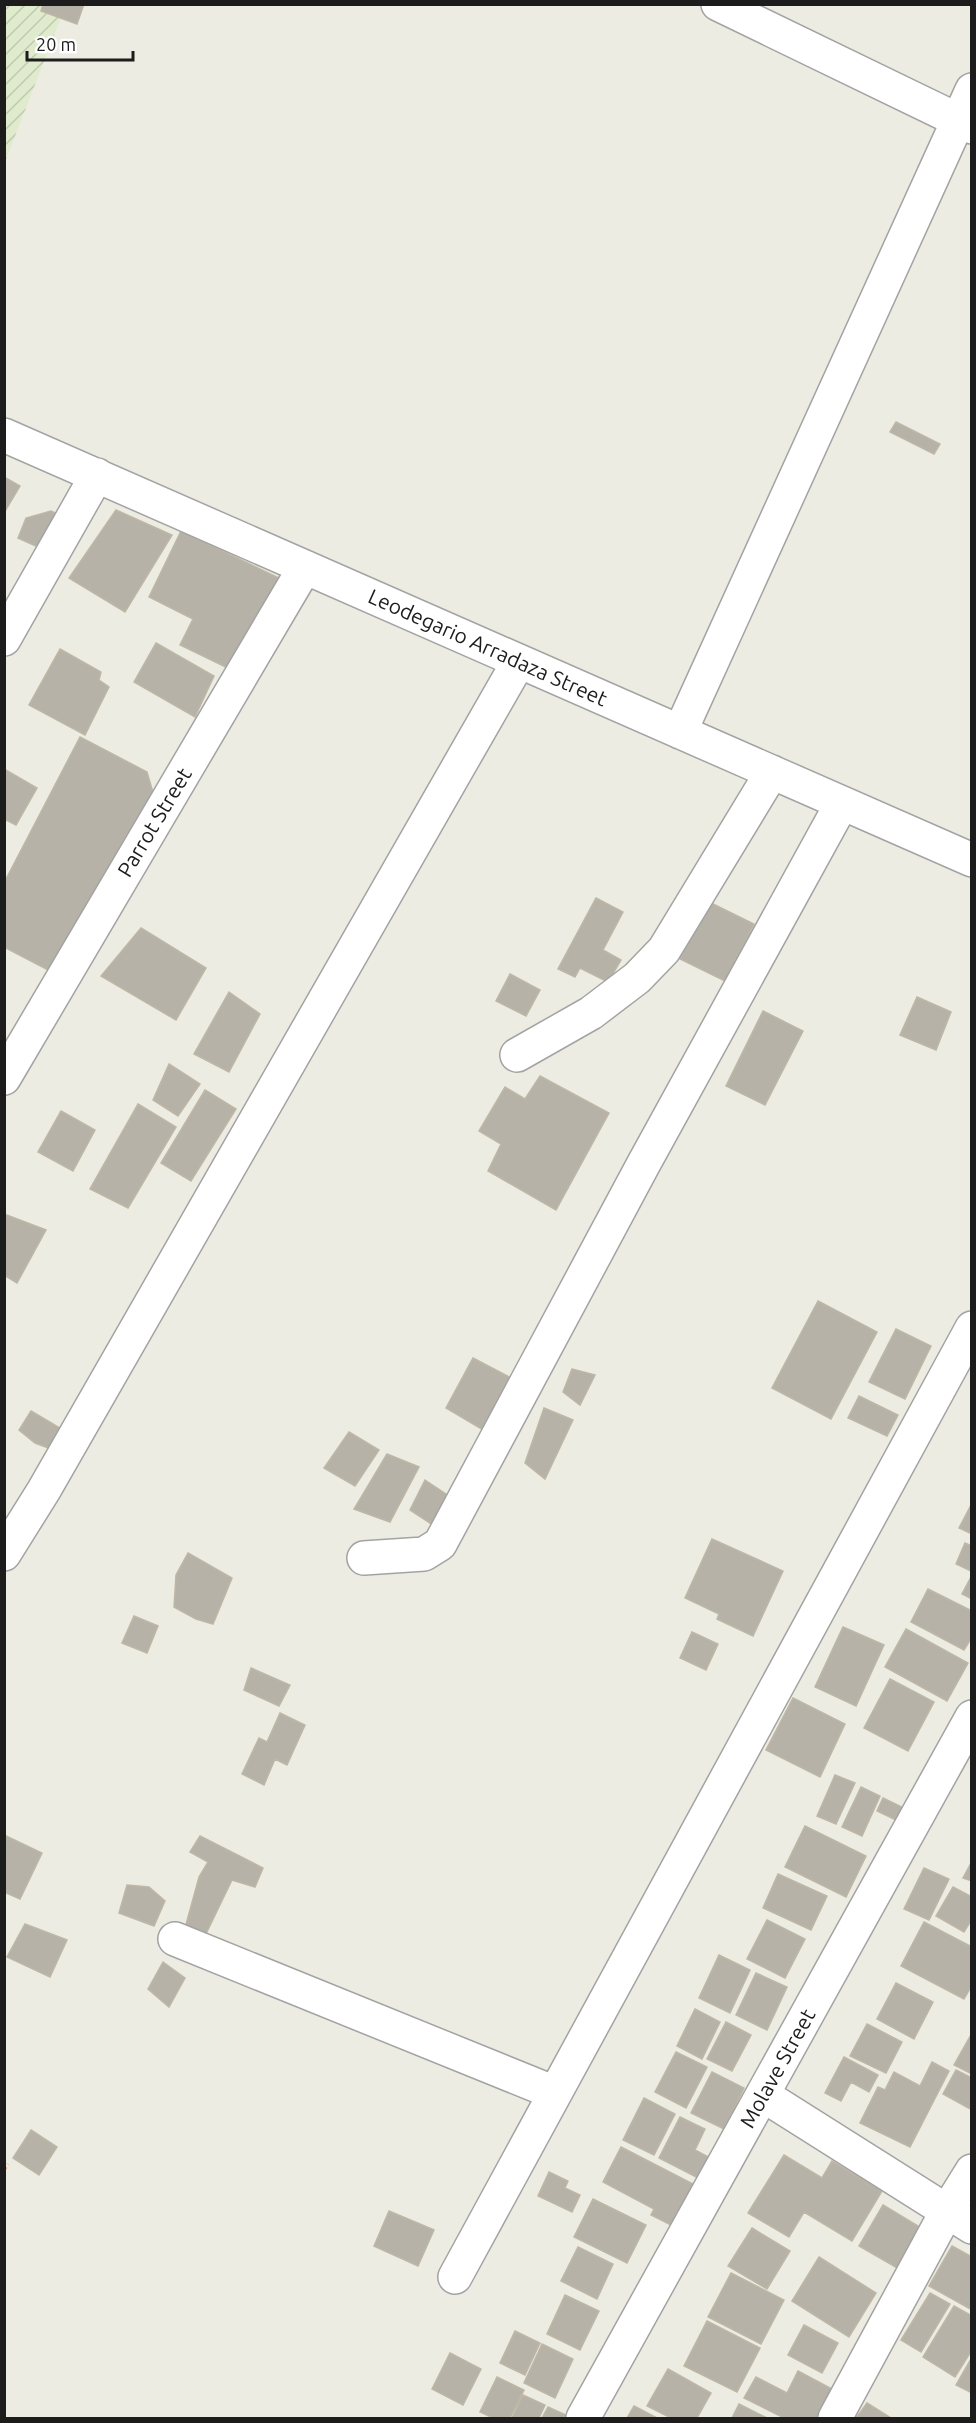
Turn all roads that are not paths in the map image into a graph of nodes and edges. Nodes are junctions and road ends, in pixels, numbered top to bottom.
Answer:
1 (718, 4) edge
2 (972, 90) edge
3 (965, 124) edge
4 (4, 435) edge
5 (97, 475) junction
6 (305, 567) junction
7 (4, 639) edge
8 (519, 661) junction
9 (680, 732) junction
10 (772, 772) junction
11 (842, 803) junction
12 (972, 860) edge
13 (517, 1055) dead end
14 (4, 1078) edge
15 (972, 1328) edge
16 (4, 1554) edge
17 (364, 1558) dead end
18 (972, 1717) edge
19 (175, 1939) dead end
20 (555, 2093) junction
21 (763, 2095) junction
22 (972, 2171) edge
23 (959, 2219) edge
24 (455, 2277) dead end
25 (583, 2418) edge
26 (835, 2418) edge

1 - 3 street
2 - 3 street
3 - 9 street
4 - 5 street, Leodegario Arradaza Street
5 - 6 street, Leodegario Arradaza Street
5 - 7 street
6 - 8 street, Leodegario Arradaza Street
6 - 14 street, Parrot Street
8 - 9 street, Leodegario Arradaza Street
8 - 16 street
9 - 10 street, Leodegario Arradaza Street
10 - 11 street, Leodegario Arradaza Street
10 - 13 street
11 - 12 street, Leodegario Arradaza Street
11 - 17 street
15 - 20 street
18 - 21 street, Molave Street
19 - 20 street
20 - 24 street
21 - 23 street
21 - 25 street, Molave Street
22 - 23 street
23 - 26 street

